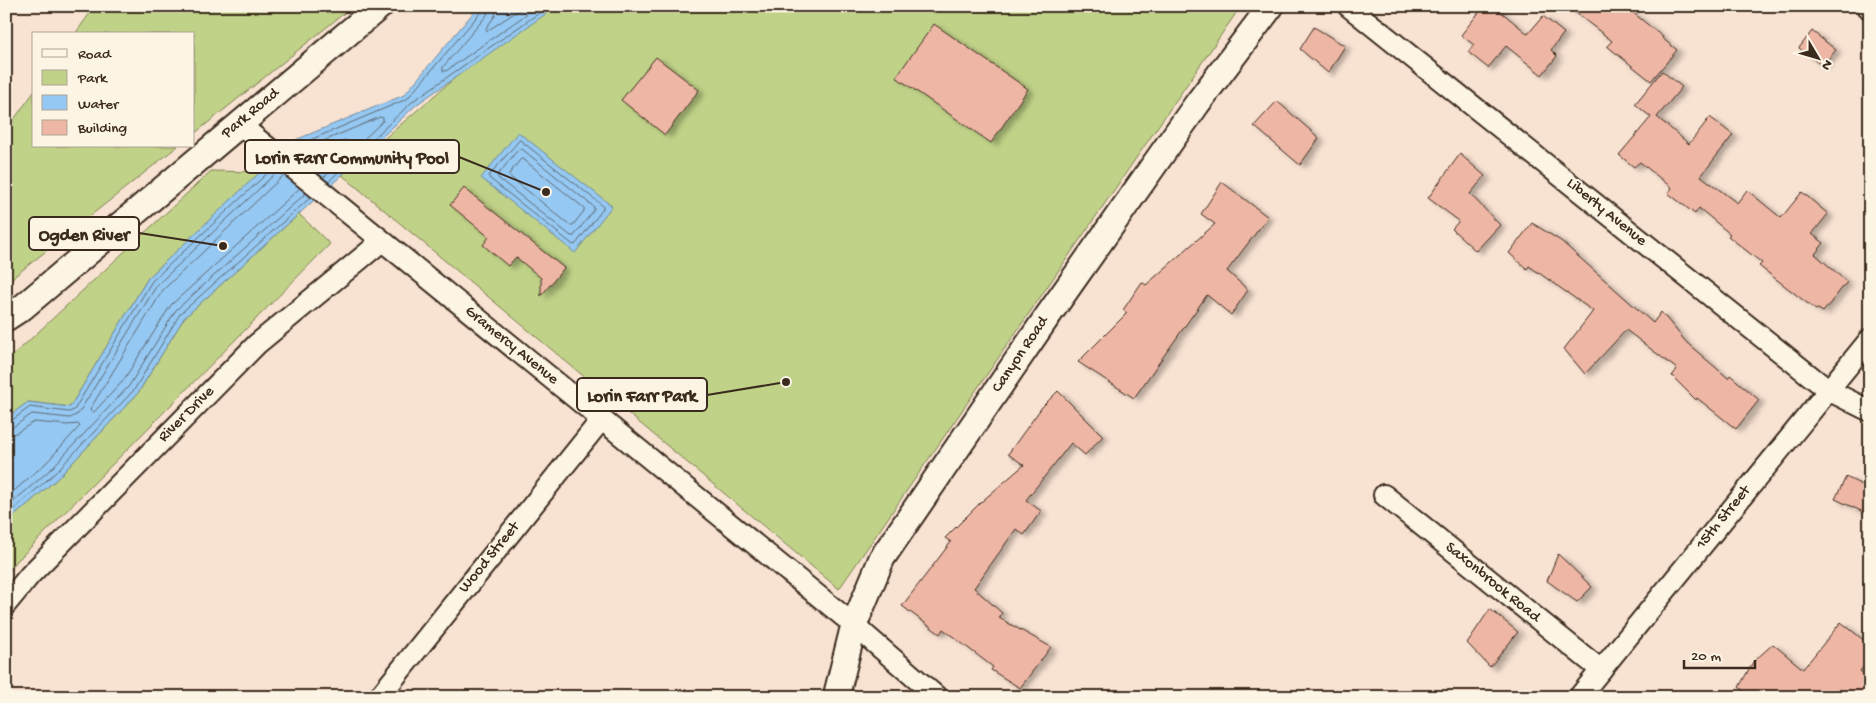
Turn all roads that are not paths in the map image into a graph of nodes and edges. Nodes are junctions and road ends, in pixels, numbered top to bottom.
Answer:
1 (380, 6) edge
2 (1271, 6) edge
3 (1348, 6) edge
4 (239, 124) junction
5 (382, 242) junction
6 (6, 318) edge
7 (1870, 339) edge
8 (1828, 390) junction
9 (1870, 411) edge
10 (601, 420) junction
11 (1384, 495) dead end
12 (6, 604) edge
13 (854, 626) junction
14 (1601, 670) junction
15 (379, 697) edge
16 (836, 697) edge
17 (937, 697) edge
18 (1579, 697) edge

1 - 4 street, Park Road
2 - 13 street, Canyon Road
3 - 8 street, Liberty Avenue
4 - 5 street, Gramercy Avenue
4 - 6 street, Park Road
5 - 10 street, Gramercy Avenue
5 - 12 street, River Drive
7 - 8 street, 15th Street
8 - 9 street, Liberty Avenue
8 - 14 street, 15th Street
10 - 13 street, Gramercy Avenue
10 - 15 street, Wood Street
11 - 14 street, Saxonbrook Road
13 - 16 street, Canyon Road
13 - 17 street
14 - 18 street, 15th Street

